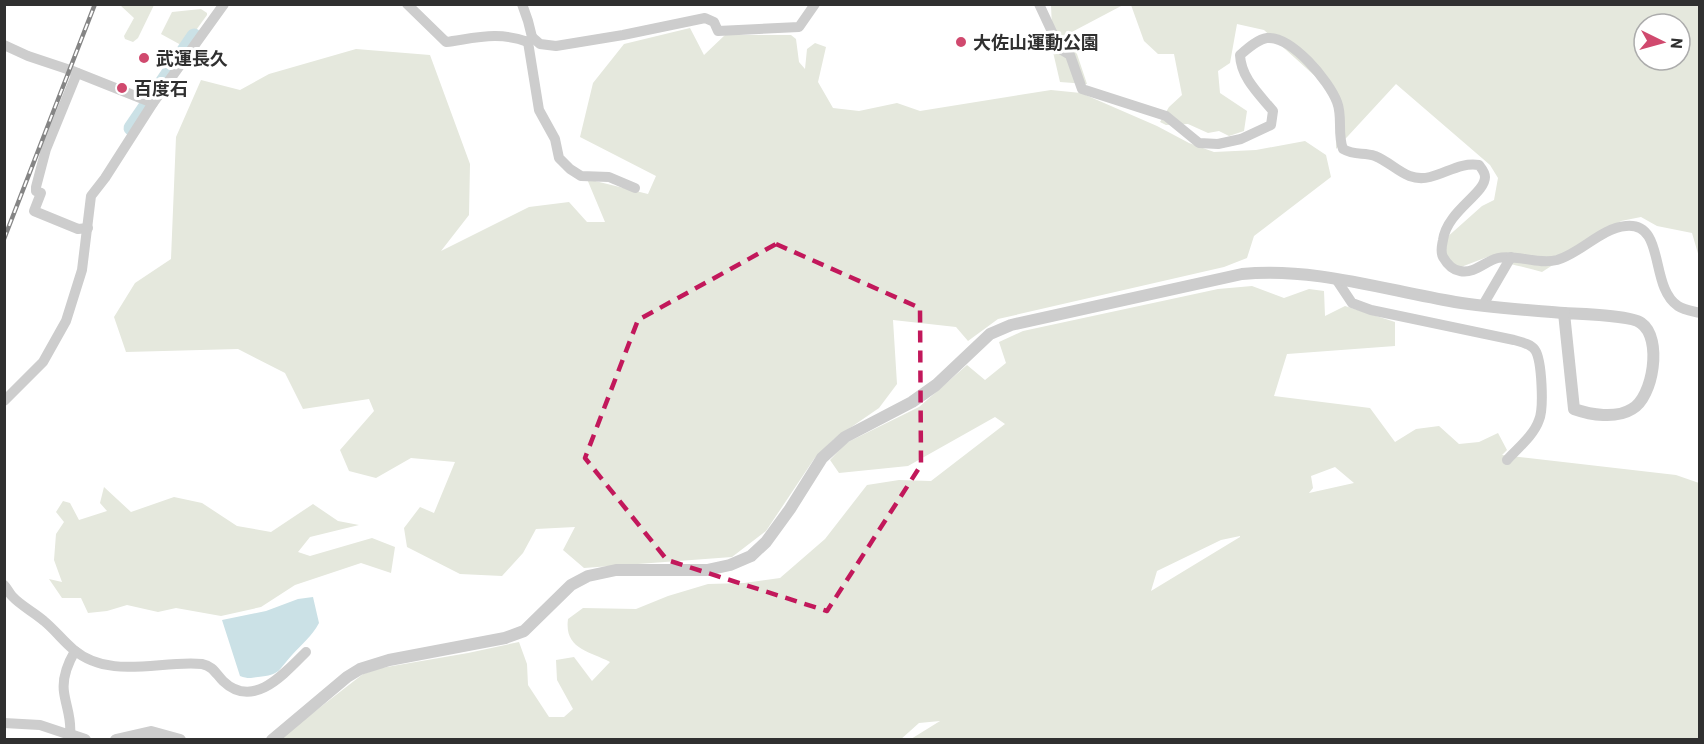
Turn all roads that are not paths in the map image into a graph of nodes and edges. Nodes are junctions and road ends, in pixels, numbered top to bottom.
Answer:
1 (224, 4) edge
2 (407, 4) edge
3 (522, 4) edge
4 (815, 4) edge
5 (1039, 4) edge
6 (530, 40) junction
7 (4, 45) edge
8 (77, 73) junction
9 (149, 102) junction
10 (635, 188) dead end
11 (87, 228) junction
12 (1511, 257) junction
13 (1336, 279) junction
14 (1483, 305) junction
15 (1564, 313) junction
16 (1700, 313) edge
17 (4, 401) edge
18 (1507, 460) dead end
19 (4, 585) edge
20 (75, 651) junction
21 (306, 652) dead end
22 (4, 723) edge
23 (70, 735) junction
24 (85, 740) edge
25 (116, 740) edge
26 (180, 740) edge
27 (272, 740) edge

1 - 9 street
2 - 6 street
3 - 6 street
4 - 6 street
5 - 12 street
6 - 10 street
7 - 8 street
8 - 9 street
8 - 11 street
9 - 11 street
11 - 17 street
12 - 14 street
12 - 16 street
13 - 14 street
13 - 18 street
13 - 27 street
14 - 15 street
15 - 15 street
19 - 20 street
20 - 21 street
20 - 23 street
22 - 23 street
23 - 24 street
25 - 26 street

